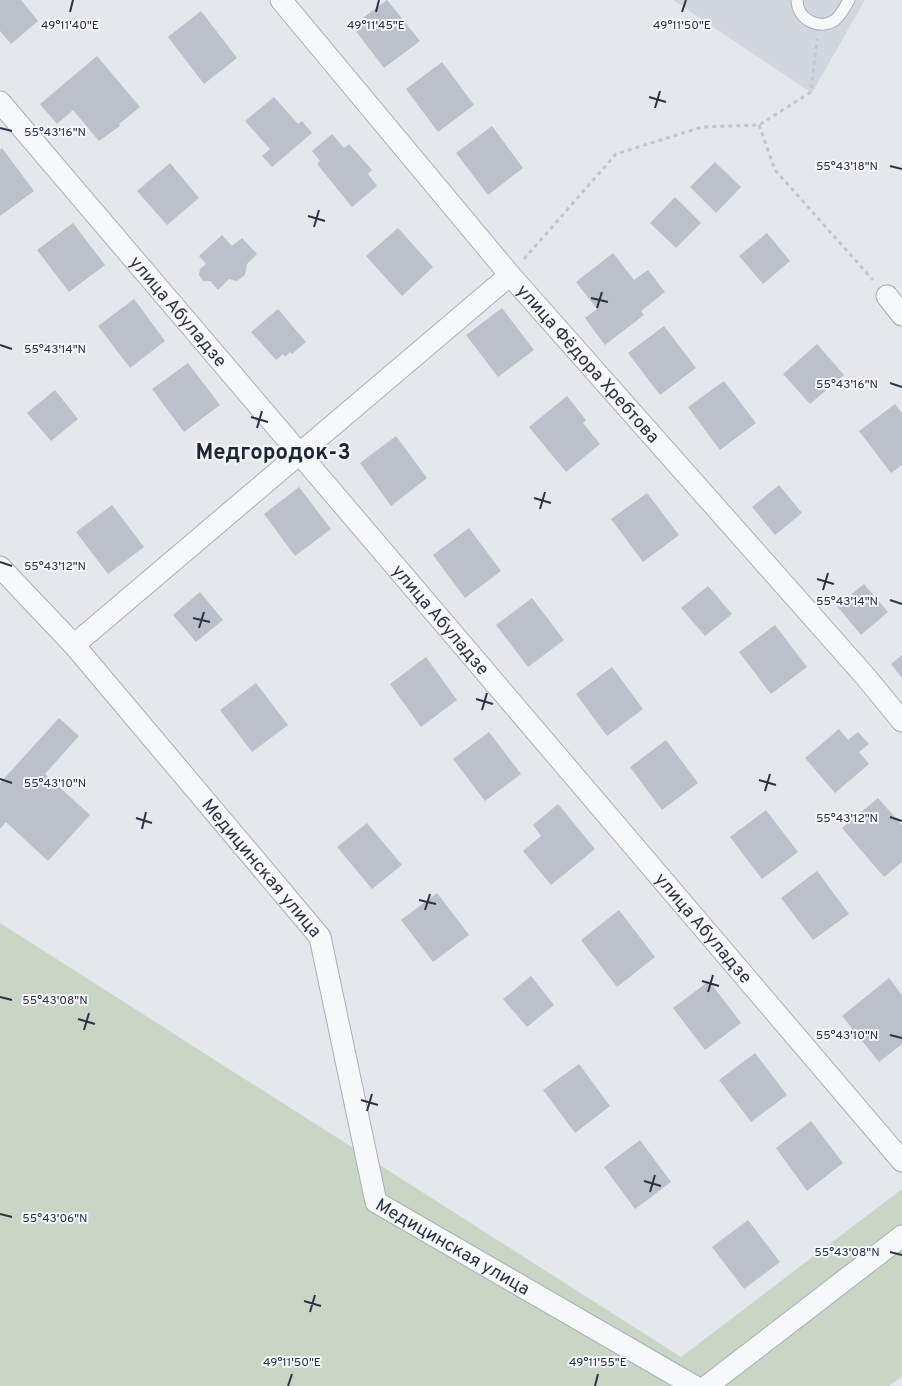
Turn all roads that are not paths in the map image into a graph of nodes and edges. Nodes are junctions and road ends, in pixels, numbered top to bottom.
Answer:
1 (281, 0) edge
2 (797, 0) edge
3 (849, 0) edge
4 (0, 102) edge
5 (510, 275) junction
6 (887, 296) road end
7 (902, 315) edge
8 (298, 453) junction
9 (0, 567) edge
10 (74, 645) junction
11 (902, 721) edge
12 (902, 1161) edge
13 (902, 1236) edge
14 (694, 1386) edge
15 (707, 1386) edge

1 - 5 street, улица Фёдора Хребтова
2 - 3 lane
4 - 8 street, улица Абуладзе
5 - 8 street
5 - 11 street, улица Фёдора Хребтова
6 - 7 street
8 - 10 street
8 - 12 street, улица Абуладзе
9 - 10 street, Медицинская улица
10 - 14 street, Медицинская улица
13 - 15 street

